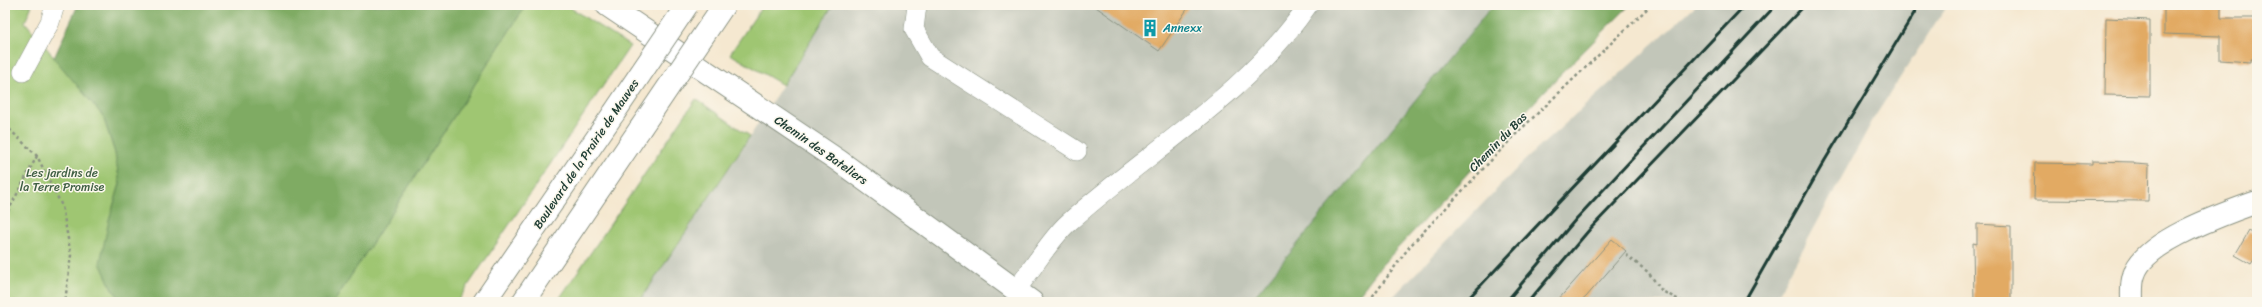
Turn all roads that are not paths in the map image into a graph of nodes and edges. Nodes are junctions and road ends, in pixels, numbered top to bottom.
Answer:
1 (55, 5) edge
2 (607, 5) edge
3 (687, 5) edge
4 (724, 5) edge
5 (917, 5) edge
6 (1308, 5) edge
7 (23, 72) dead end
8 (1077, 151) dead end
9 (2257, 202) edge
10 (1024, 296) edge
11 (484, 302) edge
12 (523, 302) edge
13 (2132, 302) edge

1 - 7 lane
2 - 10 main road, Chemin des Bateliers
3 - 11 main road, Boulevard de la Prairie de Mauves, bridge
4 - 12 main road, bridge
5 - 8 lane
6 - 10 lane
9 - 13 main road

